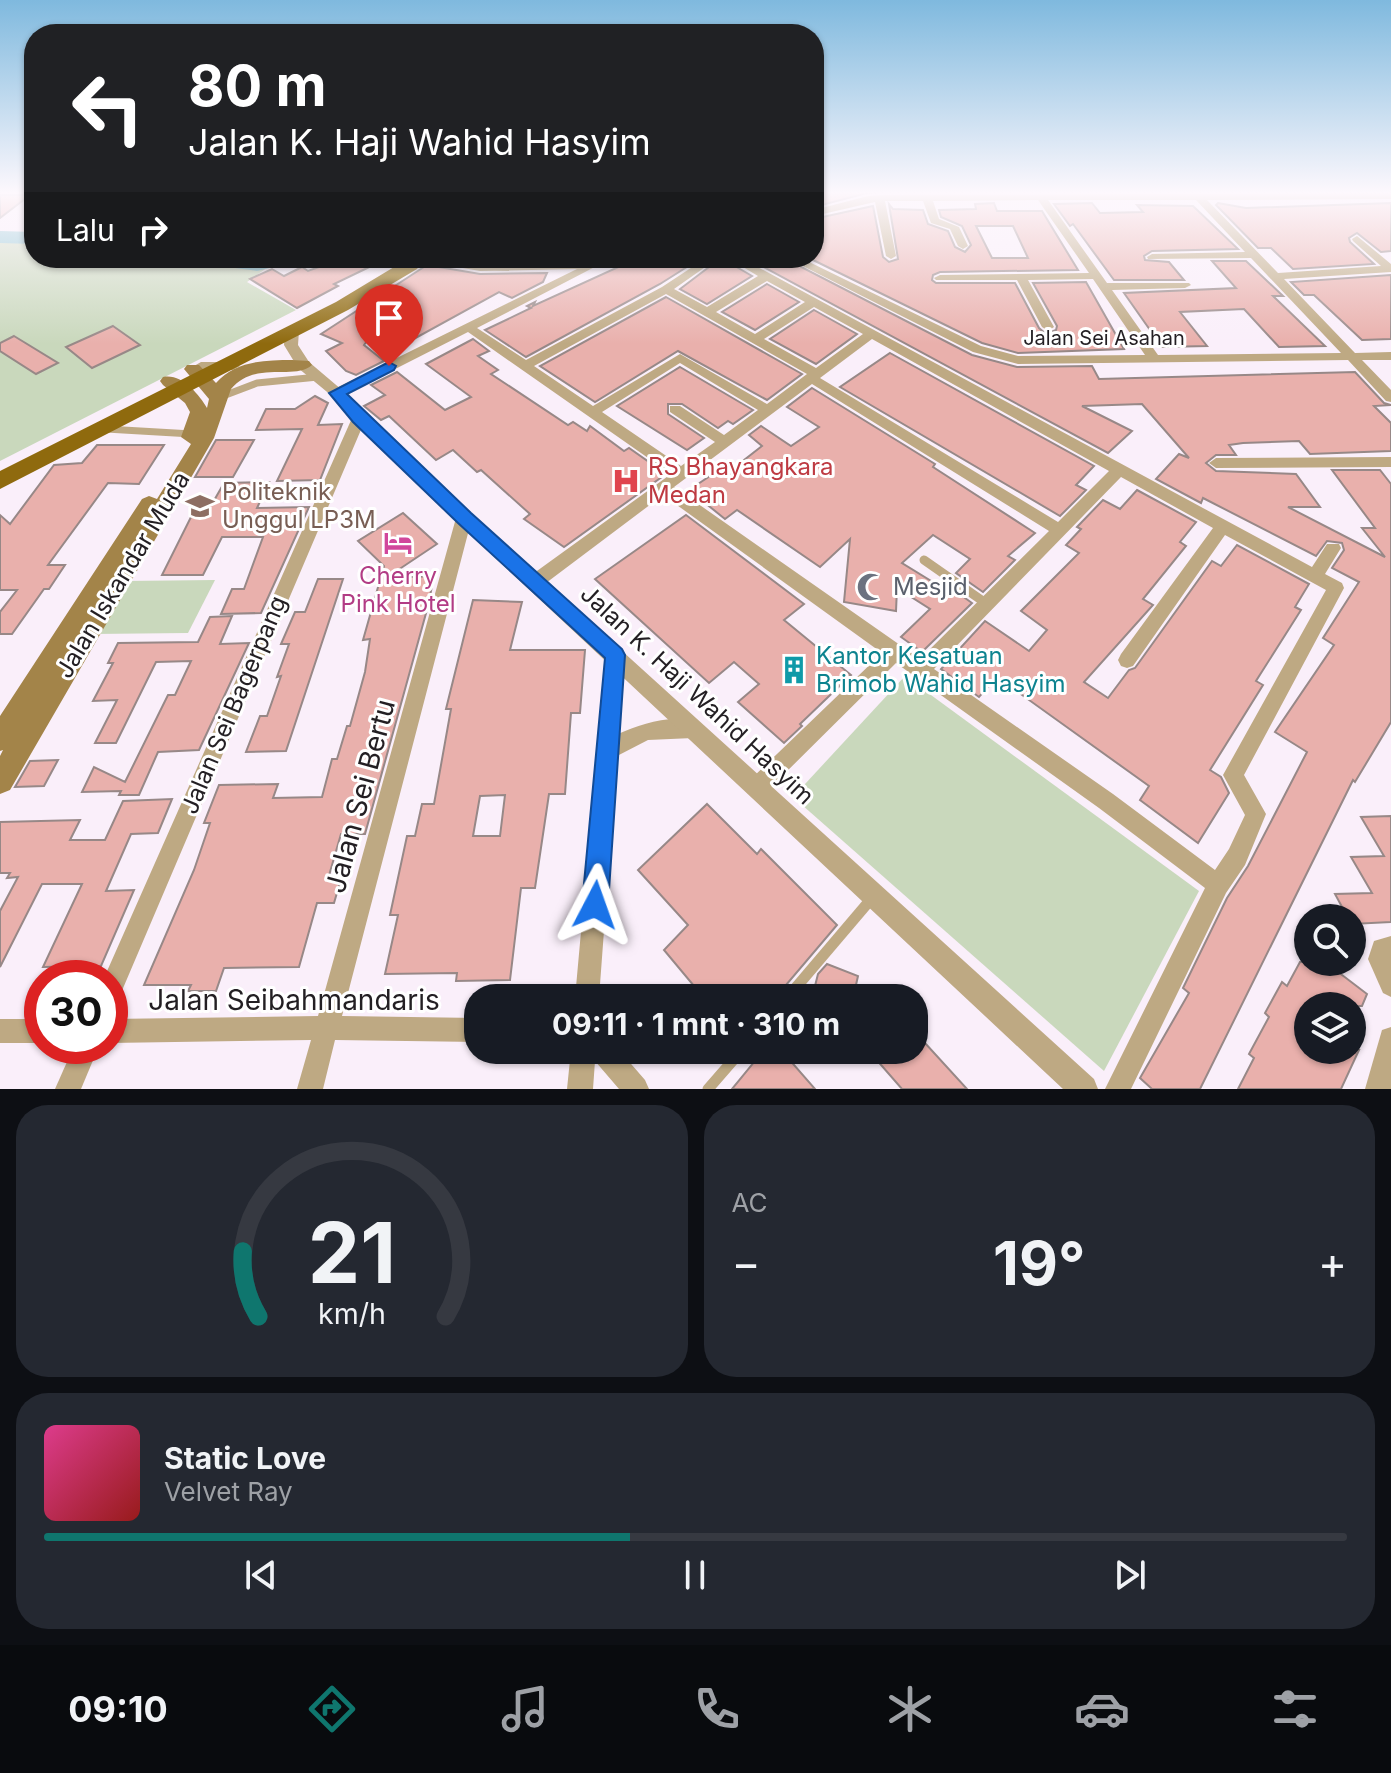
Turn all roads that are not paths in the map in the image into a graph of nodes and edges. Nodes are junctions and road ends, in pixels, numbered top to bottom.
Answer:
1 (888, 243) edge
2 (961, 243) edge
3 (1073, 243) edge
4 (1243, 243) edge
5 (1361, 243) edge
6 (963, 246) dead end
7 (1255, 255) junction
8 (891, 256) dead end
9 (1152, 257) dead end
10 (382, 268) edge
11 (405, 268) edge
12 (586, 268) edge
13 (698, 268) edge
14 (752, 268) edge
15 (812, 268) edge
16 (1391, 269) edge
17 (767, 276) junction
18 (1096, 276) junction
19 (1277, 276) junction
20 (1021, 277) junction
21 (940, 278) dead end
22 (1185, 285) dead end
23 (1104, 287) junction
24 (666, 289) junction
25 (815, 301) junction
26 (708, 312) junction
27 (467, 326) junction
28 (1048, 327) dead end
29 (292, 331) junction
30 (872, 333) junction
31 (756, 339) junction
32 (1352, 356) junction
33 (1391, 356) edge
34 (1154, 358) junction
35 (224, 366) junction
36 (523, 367) junction
37 (198, 370) junction
38 (311, 371) junction
39 (814, 376) junction
40 (173, 384) junction
41 (337, 393) junction
42 (1391, 398) edge
43 (218, 399) junction
44 (675, 409) dead end
45 (768, 410) junction
46 (591, 413) junction
47 (359, 418) junction
48 (101, 429) junction
49 (193, 434) junction
50 (725, 442) junction
51 (1391, 462) edge
52 (1216, 463) dead end
53 (0, 466) edge
54 (1120, 469) junction
55 (682, 474) junction
56 (0, 481) edge
57 (664, 488) junction
58 (464, 518) junction
59 (1224, 525) junction
60 (1059, 530) junction
61 (1333, 548) dead end
62 (924, 560) dead end
63 (1316, 574) junction
64 (536, 581) junction
65 (987, 604) junction
66 (894, 653) junction
67 (615, 655) junction
68 (1127, 660) dead end
69 (921, 670) junction
70 (693, 729) junction
71 (0, 739) edge
72 (607, 751) junction
73 (2, 775) edge
74 (758, 786) junction
75 (1218, 885) junction
76 (875, 895) junction
77 (1391, 948) edge
78 (124, 960) edge
79 (588, 984) edge
80 (799, 984) edge
81 (1391, 985) edge
82 (326, 1028) junction
83 (464, 1030) edge
84 (0, 1031) edge
85 (24, 1031) edge
86 (128, 1031) edge
87 (1391, 1039) edge
88 (79, 1064) edge
89 (582, 1064) edge
90 (614, 1064) edge
91 (730, 1064) edge
92 (68, 1089) edge
93 (310, 1089) edge
94 (580, 1089) edge
95 (636, 1089) edge
96 (708, 1089) edge
97 (1084, 1089) edge
98 (1118, 1089) edge
99 (1378, 1089) edge

1 - 8 street
2 - 6 street
3 - 18 street
4 - 7 street
5 - 16 street
7 - 9 street
7 - 19 street
10 - 37 main road
11 - 29 main road
12 - 27 street
13 - 24 street
14 - 17 street
15 - 34 street, Jalan Sei Asahan
16 - 19 street
17 - 25 street
17 - 26 street
18 - 20 street
18 - 23 street
19 - 32 street
20 - 21 street
20 - 28 street
22 - 23 street
23 - 34 street
24 - 26 street
24 - 36 street
25 - 30 street
25 - 31 street
26 - 31 street
27 - 36 street
27 - 41 street
29 - 35 main road
29 - 38 street
30 - 39 street
30 - 54 street
31 - 39 street
32 - 33 street, Jalan Sei Asahan
32 - 34 street, Jalan Sei Asahan
32 - 42 street
35 - 37 main road
35 - 38 street
36 - 46 street
37 - 40 main road
37 - 43 main road
38 - 41 street, Jalan K. Haji Wahid Hasyim
38 - 43 main road
39 - 45 street
39 - 60 street
40 - 48 main road
40 - 49 main road
40 - 53 main road
41 - 47 street, Jalan K. Haji Wahid Hasyim
43 - 73 main road, Jalan Iskandar Muda
44 - 50 street
45 - 46 street
45 - 50 street
46 - 55 street
47 - 58 street, Jalan K. Haji Wahid Hasyim
47 - 78 street, Jalan Sei Bagerpang
48 - 49 lane
48 - 56 main road
49 - 71 main road, Jalan Iskandar Muda
50 - 55 street
51 - 52 street
54 - 59 street
54 - 60 street
55 - 57 street
57 - 64 street
57 - 66 street
58 - 64 street, Jalan K. Haji Wahid Hasyim
58 - 82 street, Jalan Sei Bertu
59 - 63 street
59 - 68 street
60 - 65 street
61 - 63 street
62 - 65 lane
63 - 75 street
64 - 67 street, Jalan K. Haji Wahid Hasyim
65 - 69 street
66 - 69 street
66 - 74 street
67 - 70 street, Jalan K. Haji Wahid Hasyim
67 - 72 street
69 - 75 street
70 - 72 street
70 - 74 street, Jalan K. Haji Wahid Hasyim
72 - 79 street
74 - 76 street, Jalan K. Haji Wahid Hasyim
75 - 98 street
76 - 80 lane
76 - 97 street, Jalan K. Haji Wahid Hasyim
77 - 81 street
82 - 83 street, Jalan Seibahmandaris
82 - 86 street, Jalan Seibahmandaris
82 - 93 street, Jalan Sei Bertu
84 - 85 street
87 - 99 street
88 - 92 street
89 - 94 street
90 - 95 street
91 - 96 lane

